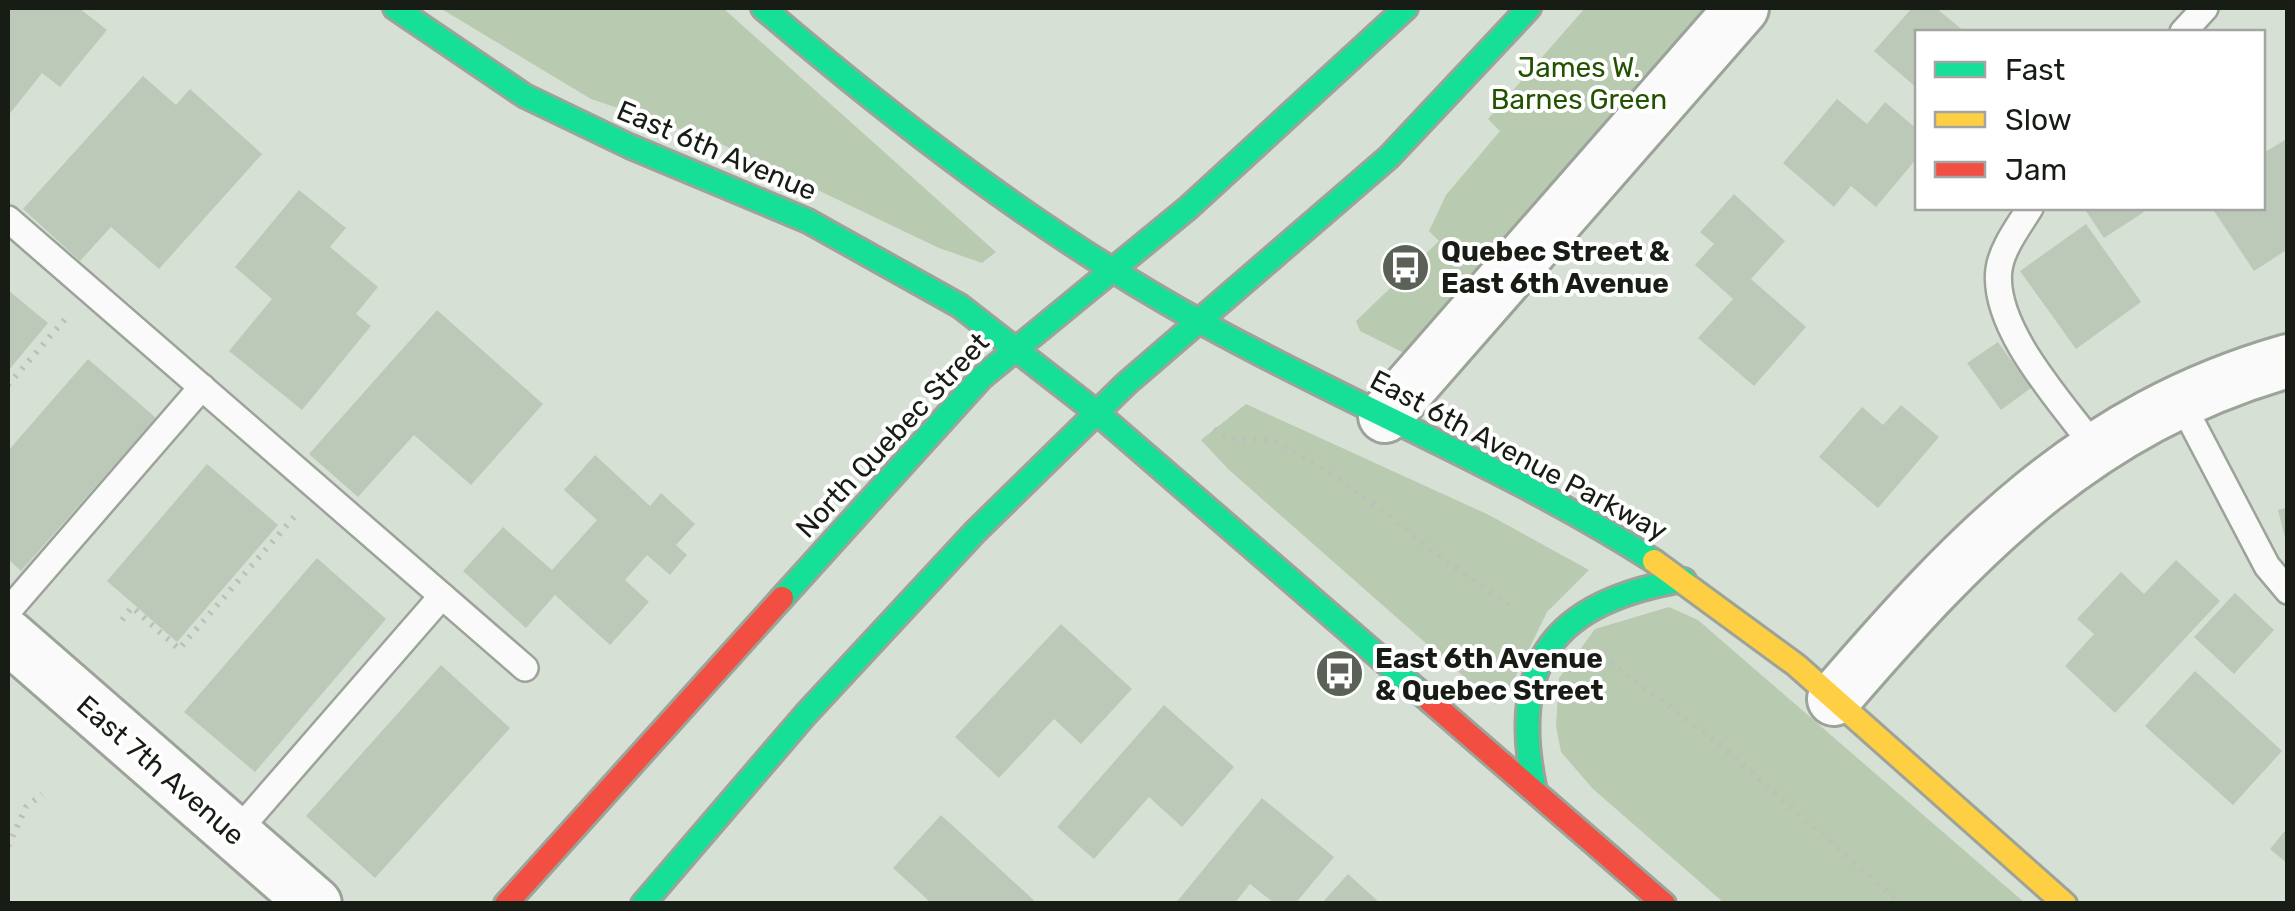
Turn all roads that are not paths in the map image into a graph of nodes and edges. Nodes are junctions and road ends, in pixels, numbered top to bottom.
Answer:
1 (395, 8) edge
2 (763, 8) edge
3 (1406, 8) edge
4 (1529, 8) edge
5 (1742, 8) edge
6 (2205, 8) edge
7 (2185, 30) edge
8 (2029, 210) edge
9 (8, 219) edge
10 (1111, 270) junction
11 (1199, 321) junction
12 (1016, 347) junction
13 (2288, 361) edge
14 (202, 388) junction
15 (2181, 402) junction
16 (1096, 412) junction
17 (1385, 416) junction
18 (2096, 449) junction
19 (1684, 580) junction
20 (2288, 591) edge
21 (442, 596) junction
22 (8, 611) edge
23 (8, 636) edge
24 (526, 668) dead end
25 (1834, 698) junction
26 (1534, 791) junction
27 (235, 834) junction
28 (1662, 903) edge
29 (315, 904) edge
30 (506, 904) edge
31 (643, 904) edge
32 (2065, 904) edge

1 - 12 main road, East 6th Avenue
2 - 10 main road
3 - 10 main road, North Quebec Street
4 - 11 main road
5 - 17 street
6 - 7 lane
8 - 18 lane
9 - 14 lane
10 - 11 main road
10 - 12 main road, North Quebec Street
11 - 16 main road
11 - 17 main road, East 6th Avenue Parkway
12 - 16 main road
12 - 30 main road, North Quebec Street
13 - 15 street
14 - 21 lane
14 - 22 lane
15 - 18 street
15 - 20 lane
16 - 26 main road
16 - 31 main road
17 - 19 main road, East 6th Avenue Parkway
18 - 25 street
19 - 25 main road, East 6th Avenue Parkway
19 - 26 main road
21 - 24 lane
21 - 27 lane
23 - 27 street, East 7th Avenue
25 - 32 main road, East 6th Avenue Parkway
26 - 28 main road
27 - 29 street, East 7th Avenue

